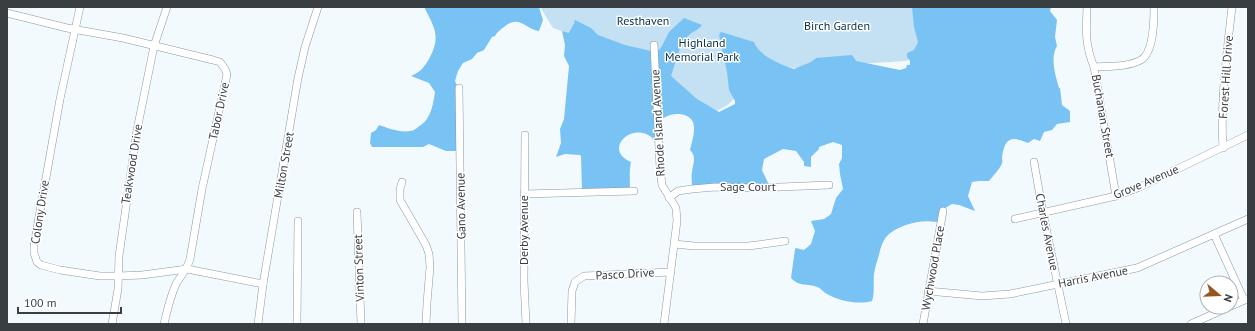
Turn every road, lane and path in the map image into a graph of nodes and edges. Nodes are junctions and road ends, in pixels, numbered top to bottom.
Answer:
1 (80, 7) edge
2 (167, 7) edge
3 (318, 7) edge
4 (1087, 7) edge
5 (1154, 7) edge
6 (1232, 7) edge
7 (7, 13) edge
8 (75, 29) junction
9 (654, 45) dead end
10 (154, 46) junction
11 (1094, 67) junction
12 (459, 88) dead end
13 (525, 135) dead end
14 (1248, 135) edge
15 (1222, 148) junction
16 (1034, 162) dead end
17 (402, 182) dead end
18 (829, 185) dead end
19 (634, 191) dead end
20 (524, 194) junction
21 (1116, 196) junction
22 (669, 198) junction
23 (943, 211) dead end
24 (357, 212) dead end
25 (1043, 213) junction
26 (1015, 219) dead end
27 (1248, 219) edge
28 (298, 221) dead end
29 (1214, 234) junction
30 (785, 241) dead end
31 (675, 244) junction
32 (187, 270) junction
33 (671, 272) junction
34 (118, 276) junction
35 (1058, 283) junction
36 (263, 284) junction
37 (928, 291) junction
38 (1246, 299) edge
39 (1212, 315) edge
40 (112, 324) edge
41 (164, 324) edge
42 (258, 324) edge
43 (297, 324) edge
44 (360, 324) edge
45 (426, 324) edge
46 (462, 324) edge
47 (526, 324) edge
48 (571, 324) edge
49 (664, 324) edge
50 (923, 324) edge
51 (1066, 324) edge
52 (1191, 324) edge

1 - 8 street, Colony Drive
2 - 10 street, Teakwood Drive
3 - 36 street, Milton Street
4 - 11 street
5 - 11 street, Buchanan Street
6 - 15 street, Forest Hill Drive
7 - 8 street, Tabor Drive
8 - 10 street, Tabor Drive
8 - 34 street, Colony Drive
9 - 22 street, Rhode Island Avenue
10 - 32 street, Tabor Drive
10 - 34 street, Teakwood Drive
11 - 21 street, Buchanan Street
12 - 46 street, Gano Avenue
13 - 20 street, Derby Avenue
14 - 15 street, Grove Avenue
15 - 21 street, Grove Avenue
16 - 25 street, Charles Avenue
17 - 45 street
18 - 22 street, Sage Court
19 - 20 street
20 - 47 street, Derby Avenue
21 - 25 street, Grove Avenue
22 - 31 street, Rhode Island Avenue
23 - 37 street, Wychwood Place
24 - 44 street, Vinton Street
25 - 26 street, Grove Avenue
25 - 35 street, Charles Avenue
27 - 29 street, Harris Avenue
28 - 43 street
29 - 35 street, Harris Avenue
29 - 38 street
30 - 31 street
31 - 33 street, Rhode Island Avenue
32 - 34 street, Colony Drive
32 - 36 street, Colony Drive
32 - 41 street, Tabor Drive
33 - 48 street, Pasco Drive
33 - 49 street, Rhode Island Avenue
34 - 40 street, Teakwood Drive
35 - 37 street, Harris Avenue
35 - 51 street, Charles Avenue
36 - 42 street, Milton Street
37 - 50 street, Wychwood Place
39 - 52 street

